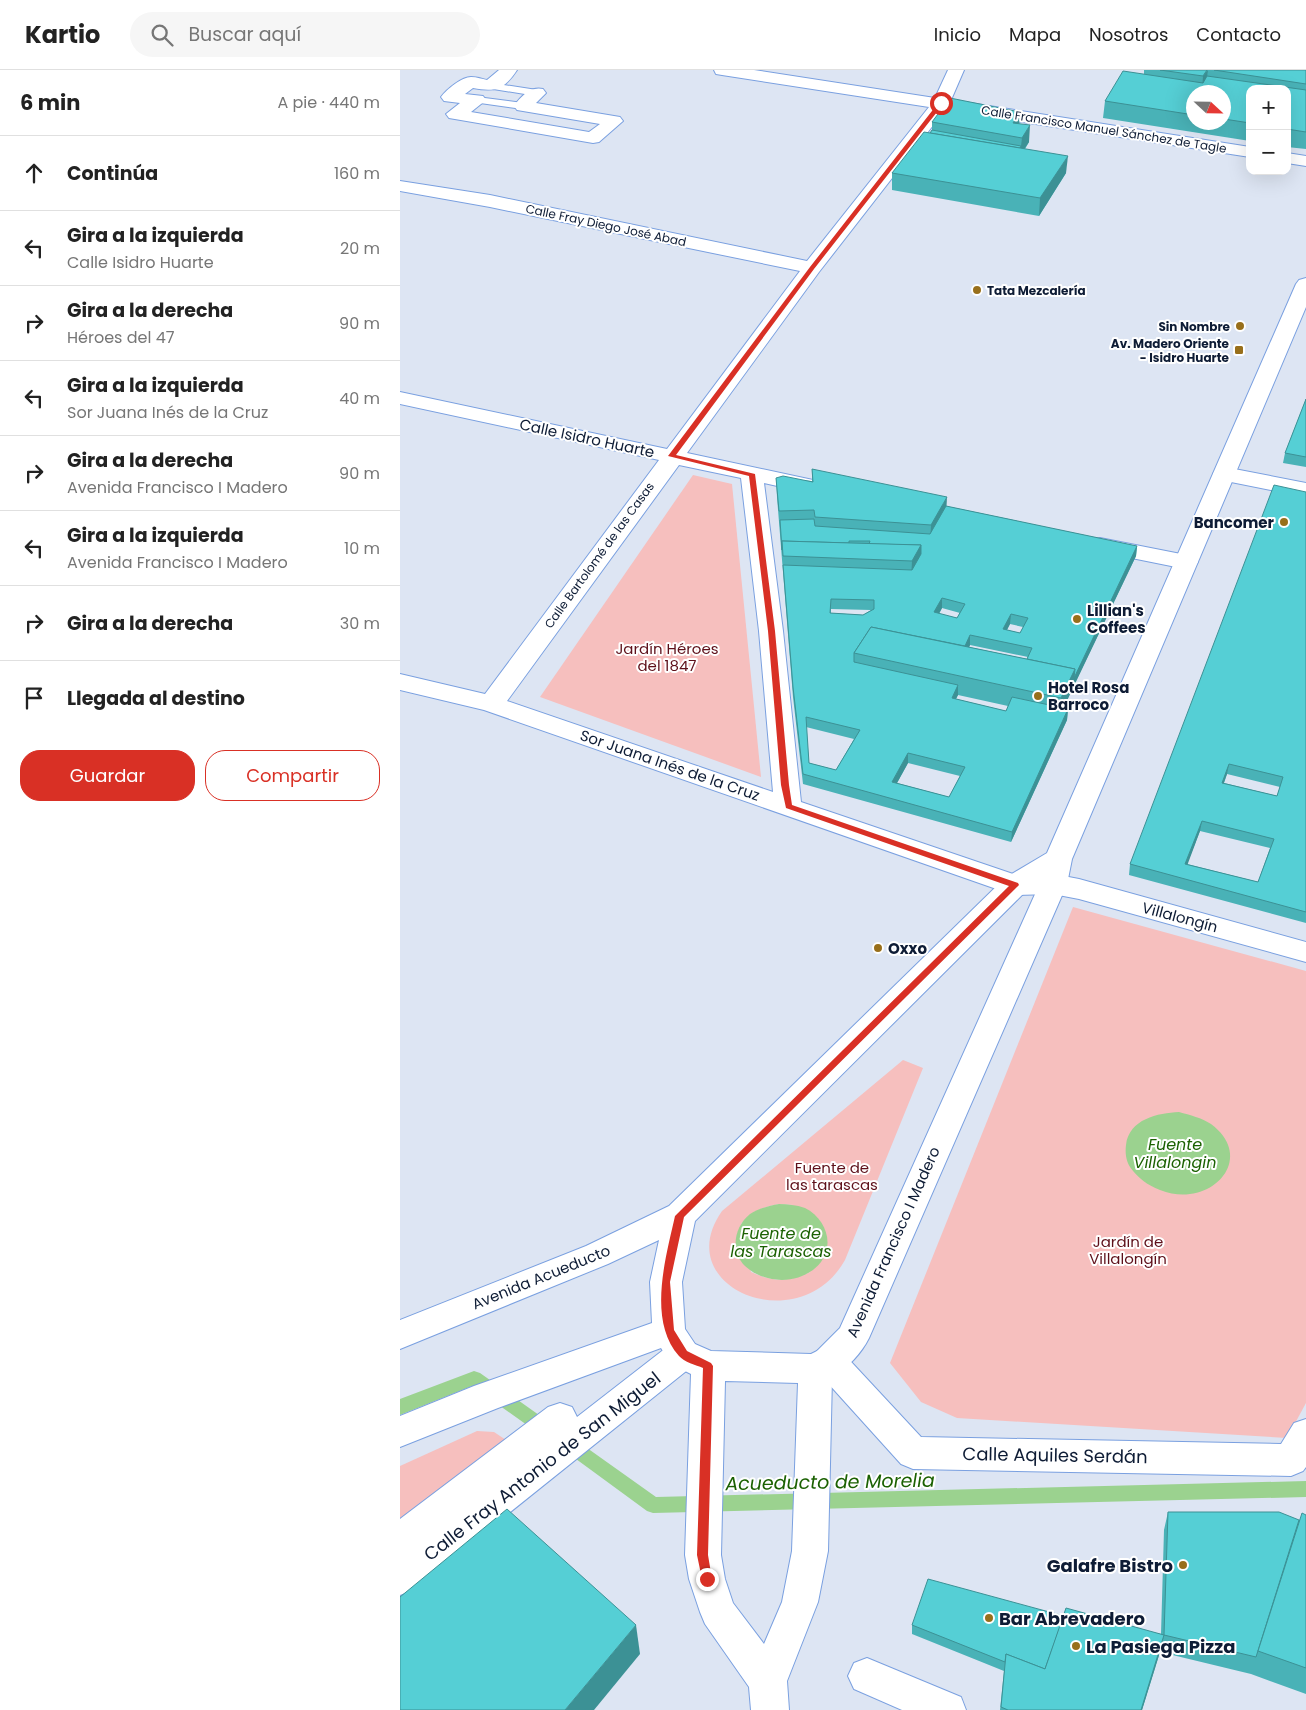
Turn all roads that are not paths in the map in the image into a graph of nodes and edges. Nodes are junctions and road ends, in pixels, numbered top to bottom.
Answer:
1 (509, 70) edge
2 (722, 70) edge
3 (956, 70) edge
4 (491, 86) junction
5 (537, 93) joint
6 (477, 100) junction
7 (941, 103) junction
8 (523, 106) junction
9 (1246, 151) edge
10 (1291, 159) edge
11 (1306, 161) edge
12 (400, 186) edge
13 (812, 268) junction
14 (1306, 284) edge
15 (400, 398) edge
16 (672, 456) junction
17 (752, 474) junction
18 (1224, 474) junction
19 (830, 490) edge
20 (1306, 490) edge
21 (1084, 542) edge
22 (1186, 562) junction
23 (400, 682) edge
24 (491, 704) junction
25 (789, 806) junction
26 (1056, 871) junction
27 (1015, 885) junction
28 (1306, 952) edge
29 (680, 1216) junction
30 (400, 1335) edge
31 (687, 1350) junction
32 (822, 1365) junction
33 (560, 1418) dead end
34 (400, 1432) edge
35 (1306, 1434) edge
36 (400, 1540) edge
37 (400, 1578) edge
38 (867, 1676) dead end
39 (769, 1695) edge
40 (947, 1710) edge

1 - 4 street
2 - 7 street, Calle Francisco Manuel Sánchez de Tagle
3 - 7 street, Calle Bartolomé de las Casas
4 - 5 lane
4 - 6 street
5 - 8 street
6 - 8 lane
6 - 8 street
7 - 9 street, Calle Francisco Manuel Sánchez de Tagle
7 - 13 street, Calle Bartolomé de las Casas
10 - 11 street
12 - 13 street, Calle Fray Diego José Abad
13 - 16 street, Calle Bartolomé de las Casas
14 - 18 street, Avenida Francisco I Madero
15 - 16 street, Calle Isidro Huarte
16 - 17 street, Calle Isidro Huarte
16 - 24 street, Calle Bartolomé de las Casas
17 - 19 street, Calle Isidro Huarte
17 - 25 street
18 - 20 street
18 - 22 street, Avenida Francisco I Madero
21 - 22 street
22 - 26 street, Avenida Francisco I Madero
23 - 24 street, Sor Juana Inés de la Cruz
24 - 25 street, Sor Juana Inés de la Cruz
25 - 27 street, Sor Juana Inés de la Cruz
26 - 27 street
26 - 28 street, Villalongín
26 - 32 street, Avenida Francisco I Madero
27 - 29 street
29 - 30 street, Avenida Acueducto
29 - 31 street
31 - 32 street
31 - 34 street
31 - 37 street, Calle Fray Antonio de San Miguel
31 - 39 street
32 - 35 street, Calle Aquiles Serdán
32 - 39 street
33 - 36 street
38 - 40 street

